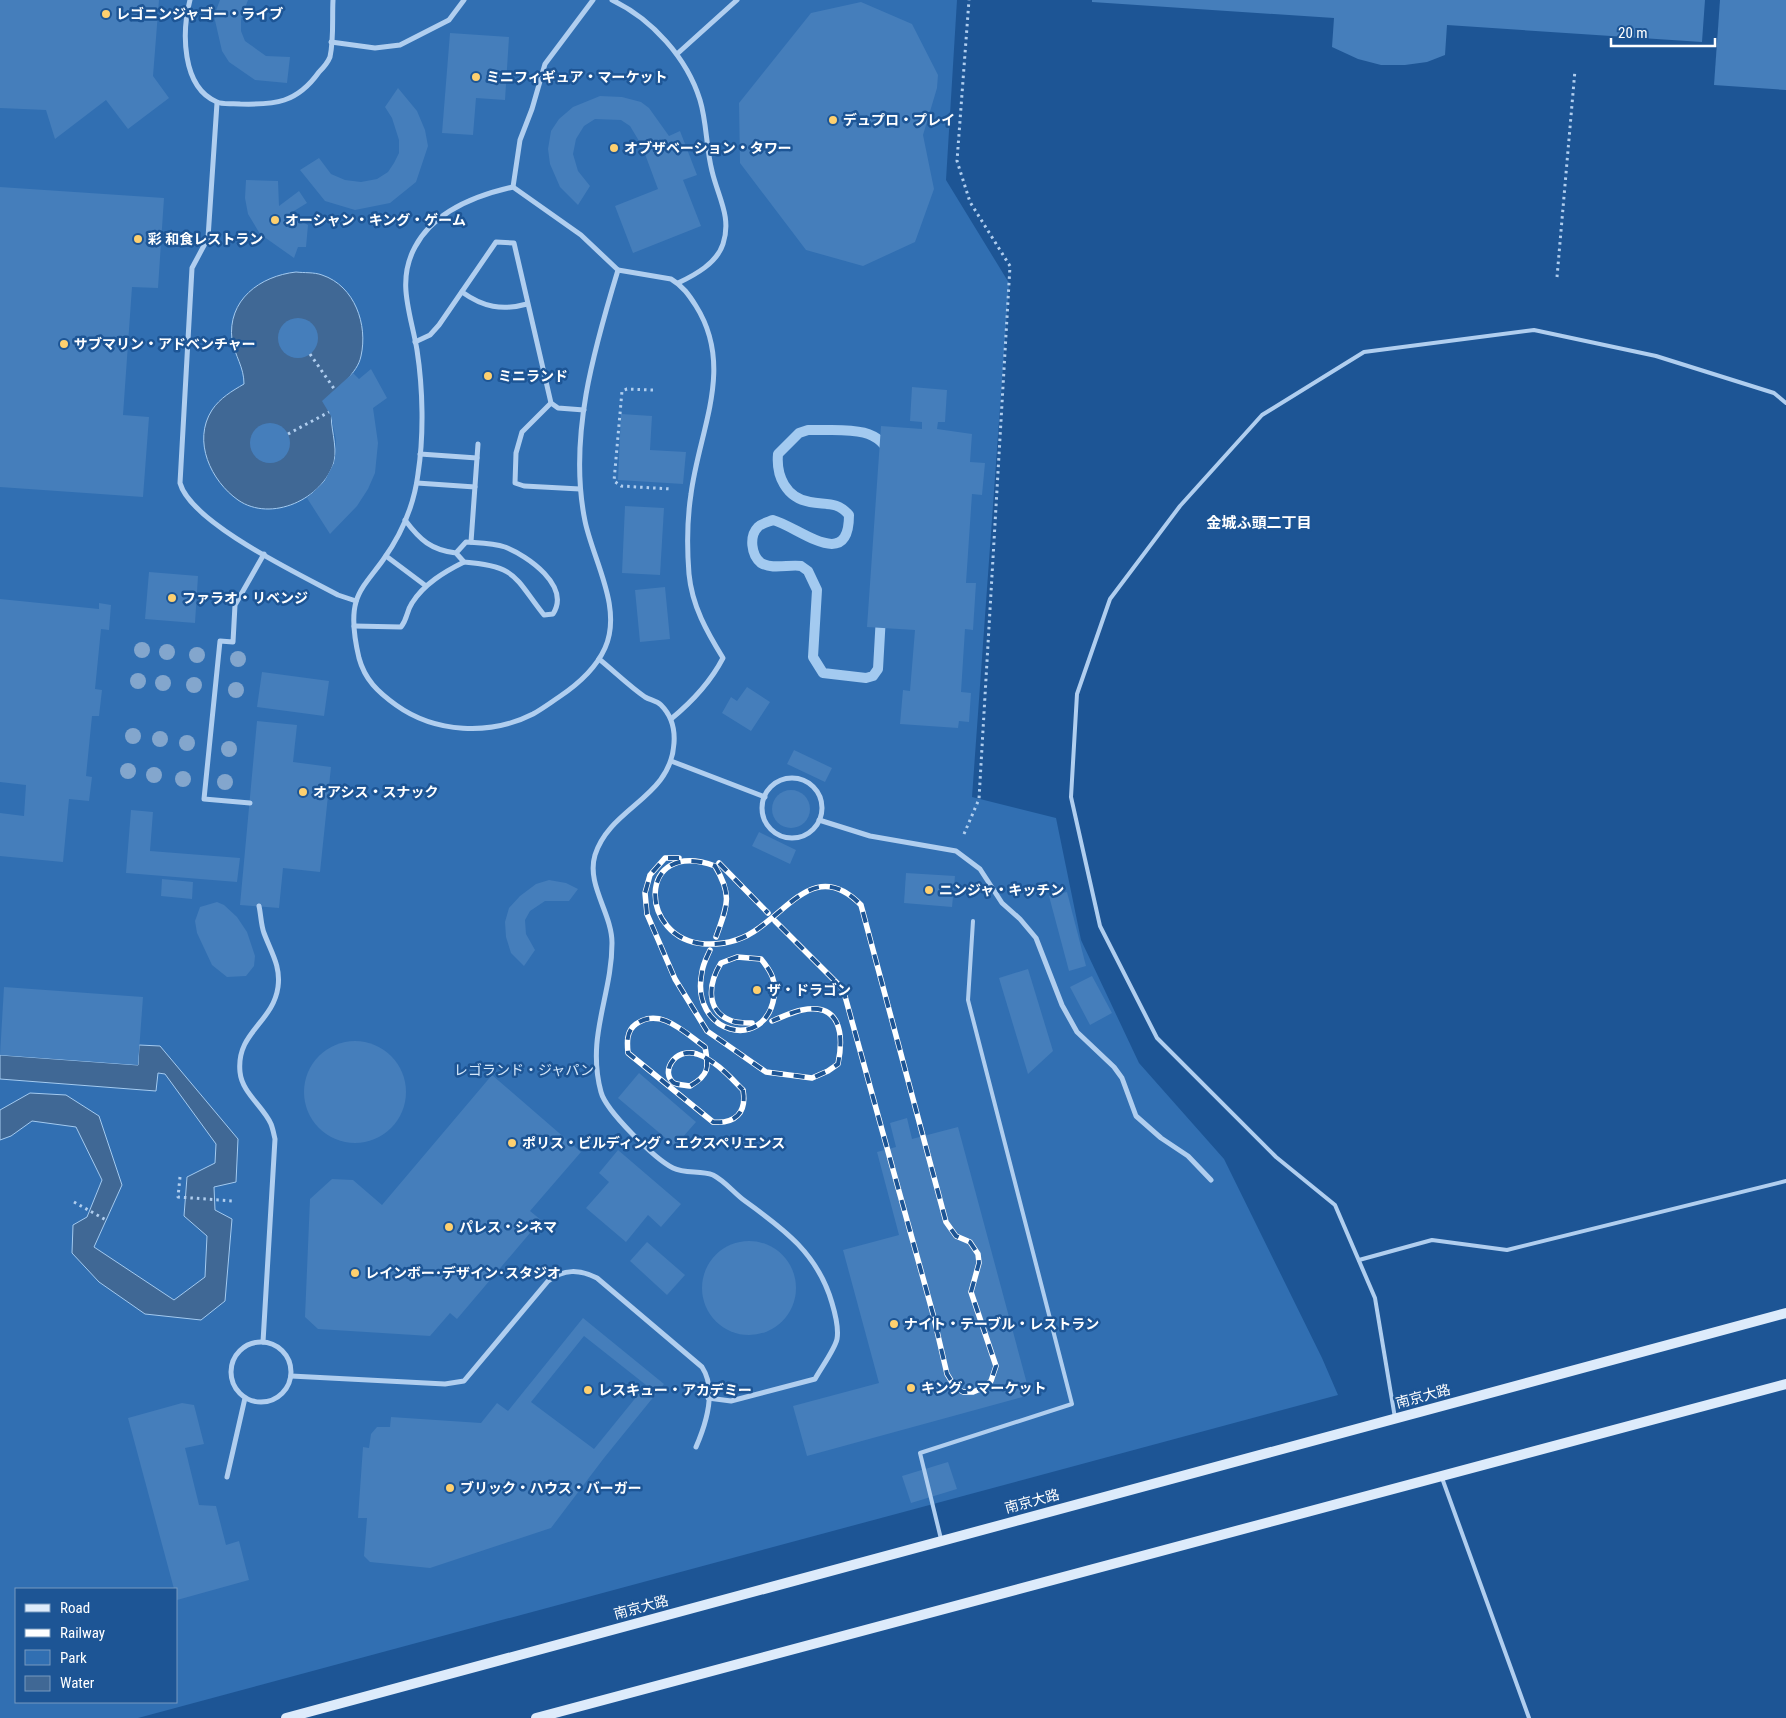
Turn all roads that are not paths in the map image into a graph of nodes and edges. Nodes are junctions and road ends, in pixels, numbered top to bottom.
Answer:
1 (190, 0) edge
2 (333, 0) edge
3 (464, 0) edge
4 (593, 0) edge
5 (612, 0) edge
6 (737, 0) edge
7 (331, 42) junction
8 (677, 54) junction
9 (217, 103) junction
10 (514, 187) junction
11 (618, 270) junction
12 (678, 283) junction
13 (462, 292) junction
14 (527, 304) junction
15 (415, 342) junction
16 (551, 403) junction
17 (1786, 403) edge
18 (584, 410) junction
19 (478, 444) dead end
20 (420, 454) junction
21 (477, 458) junction
22 (416, 483) junction
23 (475, 487) junction
24 (580, 489) junction
25 (405, 520) junction
26 (471, 542) junction
27 (456, 553) junction
28 (264, 554) junction
29 (386, 556) junction
30 (464, 562) junction
31 (426, 586) junction
32 (356, 601) junction
33 (354, 626) junction
34 (600, 659) junction
35 (671, 720) junction
36 (671, 761) junction
37 (765, 797) junction
38 (250, 803) dead end
39 (819, 820) junction
40 (259, 906) dead end
41 (973, 921) dead end
42 (1211, 1180) dead end
43 (1786, 1182) edge
44 (1359, 1260) junction
45 (1786, 1313) edge
46 (263, 1342) junction
47 (291, 1376) junction
48 (1786, 1384) edge
49 (244, 1398) junction
50 (708, 1398) junction
51 (1395, 1418) junction
52 (696, 1448) dead end
53 (228, 1477) dead end
54 (1442, 1477) junction
55 (941, 1540) junction
56 (286, 1718) edge
57 (536, 1718) edge
58 (1529, 1718) edge

1 - 9 street
2 - 7 street
3 - 7 street
4 - 10 street
5 - 8 street
6 - 8 street
7 - 9 street
8 - 12 street
9 - 28 street
10 - 11 street
10 - 15 street
11 - 12 street
11 - 18 street
12 - 35 street
13 - 14 street
13 - 14 street
13 - 15 street
14 - 16 street
15 - 20 street
16 - 18 street
16 - 24 street
17 - 44 lane
18 - 24 street
19 - 21 street
20 - 21 street
20 - 22 street
21 - 23 street
22 - 23 street
22 - 25 street
23 - 26 street
24 - 34 street
25 - 27 street
25 - 29 street
26 - 27 street
26 - 30 street
27 - 30 street
28 - 32 street
28 - 38 street
29 - 31 street
29 - 32 street
30 - 31 street
31 - 33 street
32 - 33 street
33 - 34 street
34 - 35 street
35 - 36 street
36 - 37 street
36 - 50 street
37 - 39 street
37 - 39 street
39 - 42 street
40 - 46 street
41 - 55 lane
43 - 44 lane
44 - 51 lane
45 - 51 street, 南京大路
46 - 47 street
46 - 49 street
47 - 49 street
47 - 50 street
48 - 54 street
49 - 53 street
50 - 52 street
51 - 55 street, 南京大路
54 - 57 street
54 - 58 lane
55 - 56 street, 南京大路

